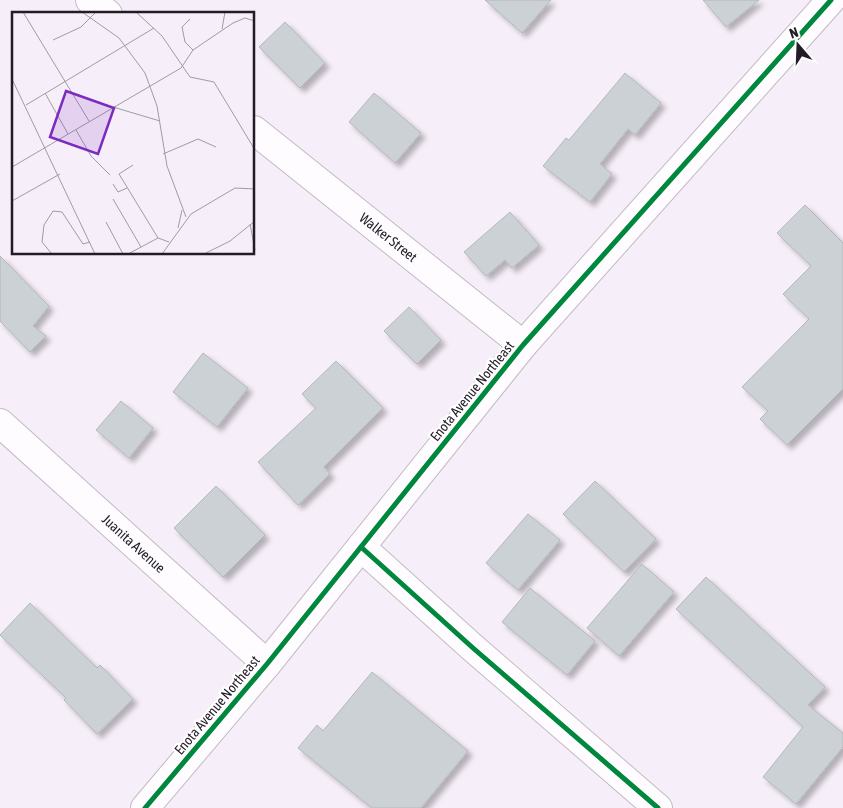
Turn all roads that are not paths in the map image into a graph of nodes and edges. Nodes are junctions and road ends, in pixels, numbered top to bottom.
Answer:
1 (90, 0) edge
2 (831, 0) edge
3 (105, 12) edge
4 (255, 131) edge
5 (523, 345) junction
6 (0, 422) edge
7 (361, 547) junction
8 (267, 664) junction
9 (145, 808) edge
10 (658, 808) edge

1 - 3 street
2 - 5 street, Enota Avenue Northeast
4 - 5 street, Walker Street
5 - 7 street, Enota Avenue Northeast
6 - 8 street, Juanita Avenue
7 - 8 street, Enota Avenue Northeast
7 - 10 street
8 - 9 street, Enota Avenue Northeast

